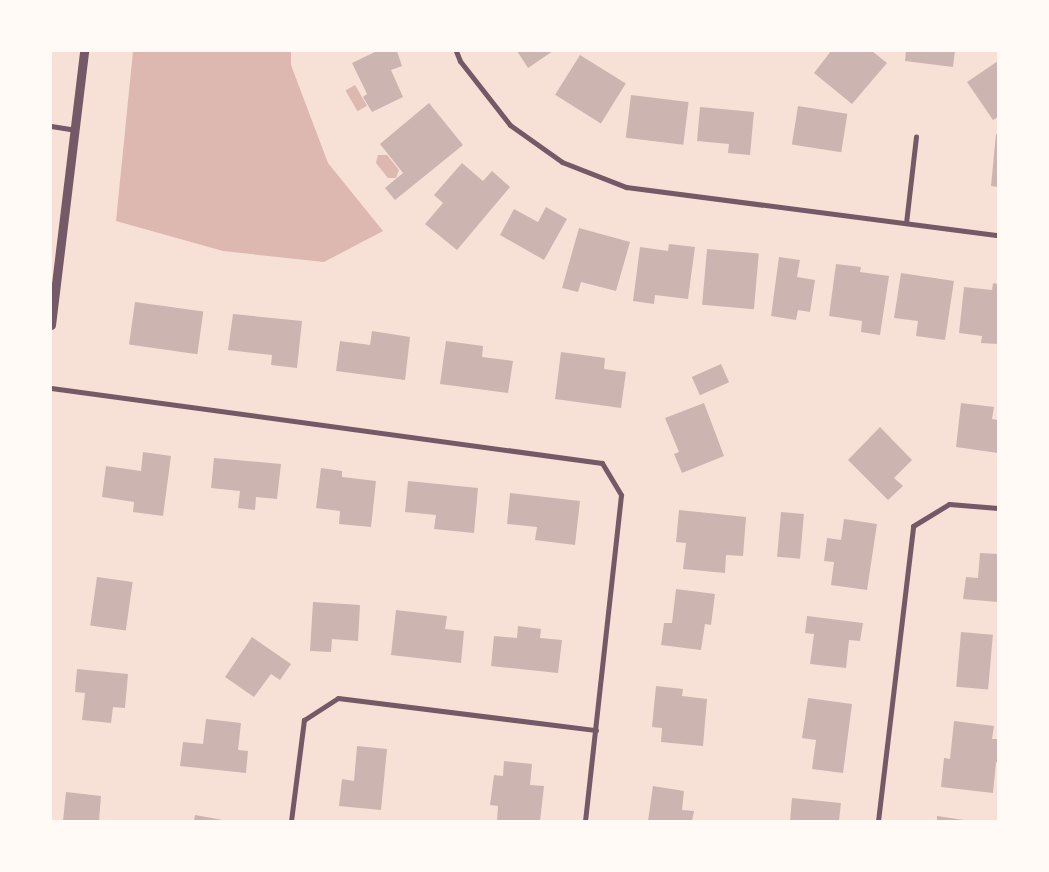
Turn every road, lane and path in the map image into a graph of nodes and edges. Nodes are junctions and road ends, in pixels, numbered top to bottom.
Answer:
1 (84, 51) edge
2 (456, 51) edge
3 (51, 126) edge
4 (75, 130) junction
5 (916, 137) dead end
6 (906, 224) junction
7 (998, 235) edge
8 (51, 325) edge
9 (51, 388) edge
10 (998, 508) edge
11 (596, 730) junction
12 (291, 821) edge
13 (585, 821) edge
14 (878, 821) edge

1 - 4 street
2 - 6 street
3 - 4 street
4 - 8 street
5 - 6 street
6 - 7 street
9 - 11 street
10 - 14 street
11 - 12 street
11 - 13 street

